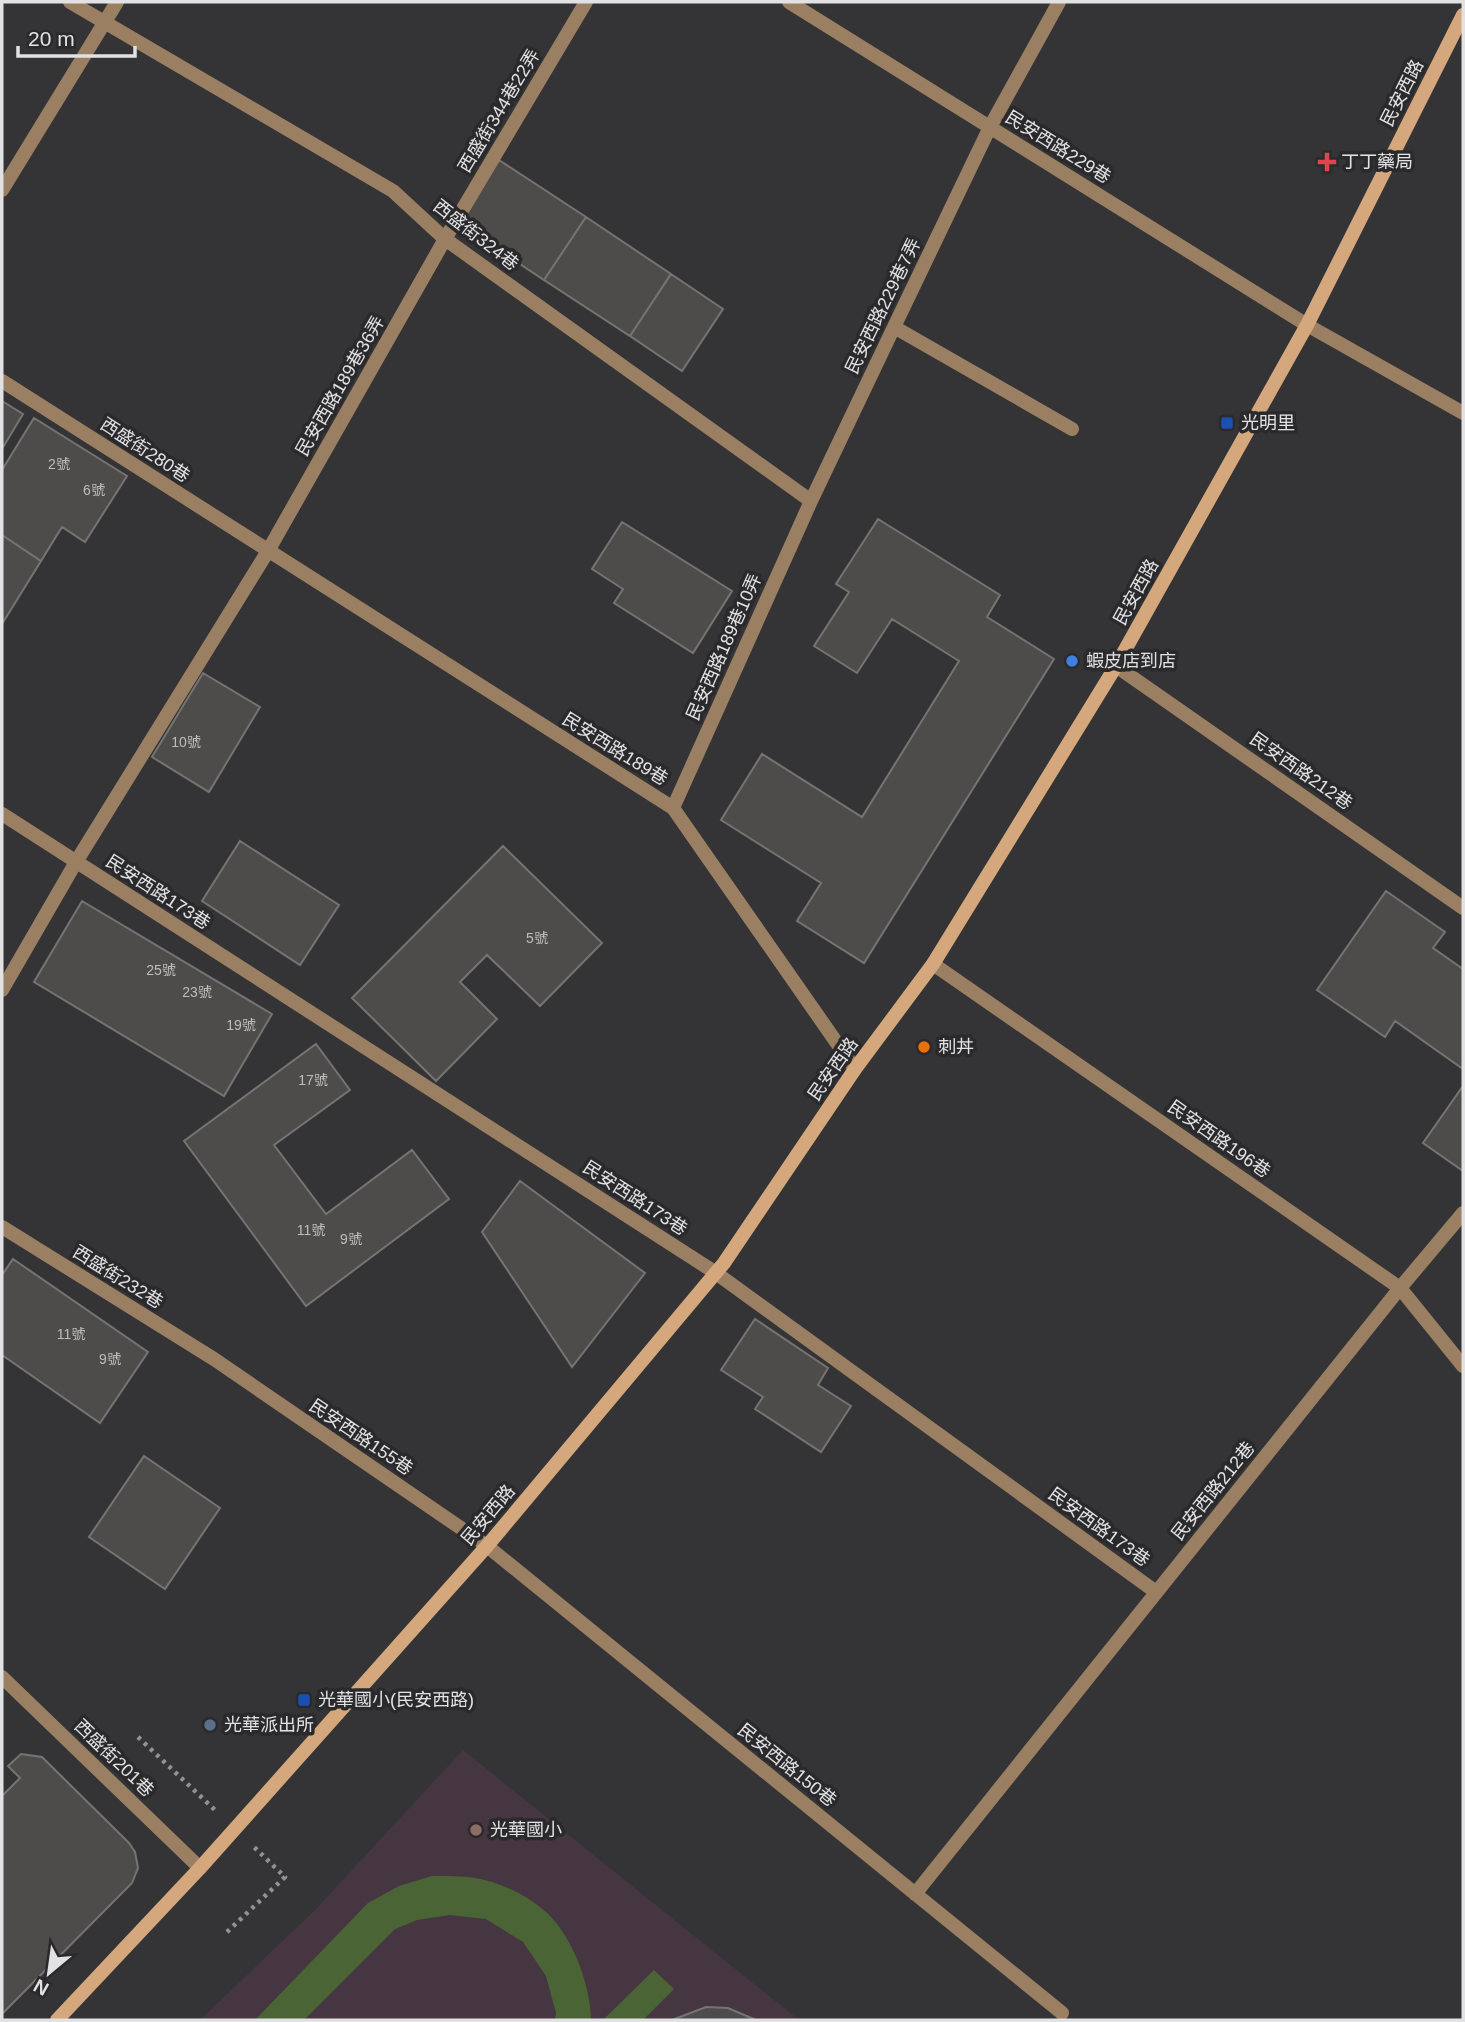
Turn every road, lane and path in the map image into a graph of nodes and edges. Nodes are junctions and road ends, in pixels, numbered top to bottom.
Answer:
1 (70, 2) edge
2 (117, 2) edge
3 (586, 2) edge
4 (789, 2) edge
5 (1059, 2) edge
6 (1463, 15) edge
7 (105, 21) junction
8 (990, 127) junction
9 (2, 190) edge
10 (445, 239) junction
11 (1307, 325) junction
12 (894, 327) junction
13 (2, 381) edge
14 (1463, 413) edge
15 (1072, 429) dead end
16 (811, 501) junction
17 (268, 551) junction
18 (1116, 666) junction
19 (673, 808) junction
20 (2, 814) edge
21 (76, 862) junction
22 (1463, 908) edge
23 (933, 964) junction
24 (2, 990) edge
25 (855, 1069) junction
26 (1463, 1213) edge
27 (2, 1227) edge
28 (716, 1273) junction
29 (1400, 1288) junction
30 (214, 1359) joint
31 (1463, 1366) edge
32 (487, 1546) junction
33 (1156, 1592) junction
34 (2, 1677) edge
35 (138, 1737) dead end
36 (211, 1806) dead end
37 (200, 1868) junction
38 (285, 1877) dead end
39 (915, 1894) junction
40 (227, 1932) dead end
41 (1062, 2013) dead end
42 (57, 2020) edge

1 - 7 street, 西盛街324巷
2 - 7 street
3 - 10 street, 西盛街344巷22弄
4 - 8 street, 民安西路229巷
5 - 8 street, 民安西路229巷7弄
6 - 11 street, 民安西路
7 - 9 street
7 - 10 street, 西盛街324巷
8 - 11 street, 民安西路229巷
8 - 12 street, 民安西路229巷7弄
10 - 16 street, 西盛街324巷
10 - 17 street, 民安西路189巷36弄
11 - 14 street, 民安西路229巷
11 - 18 street, 民安西路
12 - 15 street
12 - 16 street, 民安西路229巷7弄
13 - 17 street, 西盛街280巷
16 - 19 street, 民安西路189巷10弄
17 - 19 street, 民安西路189巷
17 - 21 street, 民安西路189巷36弄
18 - 22 street, 民安西路212巷
18 - 23 street, 民安西路
19 - 25 street, 民安西路189巷
20 - 21 street, 民安西路173巷
21 - 24 street, 民安西路189巷36弄
21 - 28 street, 民安西路173巷
23 - 25 street, 民安西路
23 - 29 street, 民安西路196巷
25 - 28 street, 民安西路
26 - 29 street, 民安西路212巷
27 - 30 street, 西盛街232巷
28 - 32 street, 民安西路
28 - 33 street, 民安西路173巷
29 - 31 street, 民安西路196巷
29 - 33 street, 民安西路212巷
30 - 32 street, 民安西路155巷
32 - 37 street, 民安西路
32 - 39 street, 民安西路150巷
33 - 39 street, 民安西路212巷
34 - 37 street, 西盛街201巷
35 - 36 path
37 - 42 street, 民安西路
38 - 40 path
39 - 41 street, 民安西路150巷

